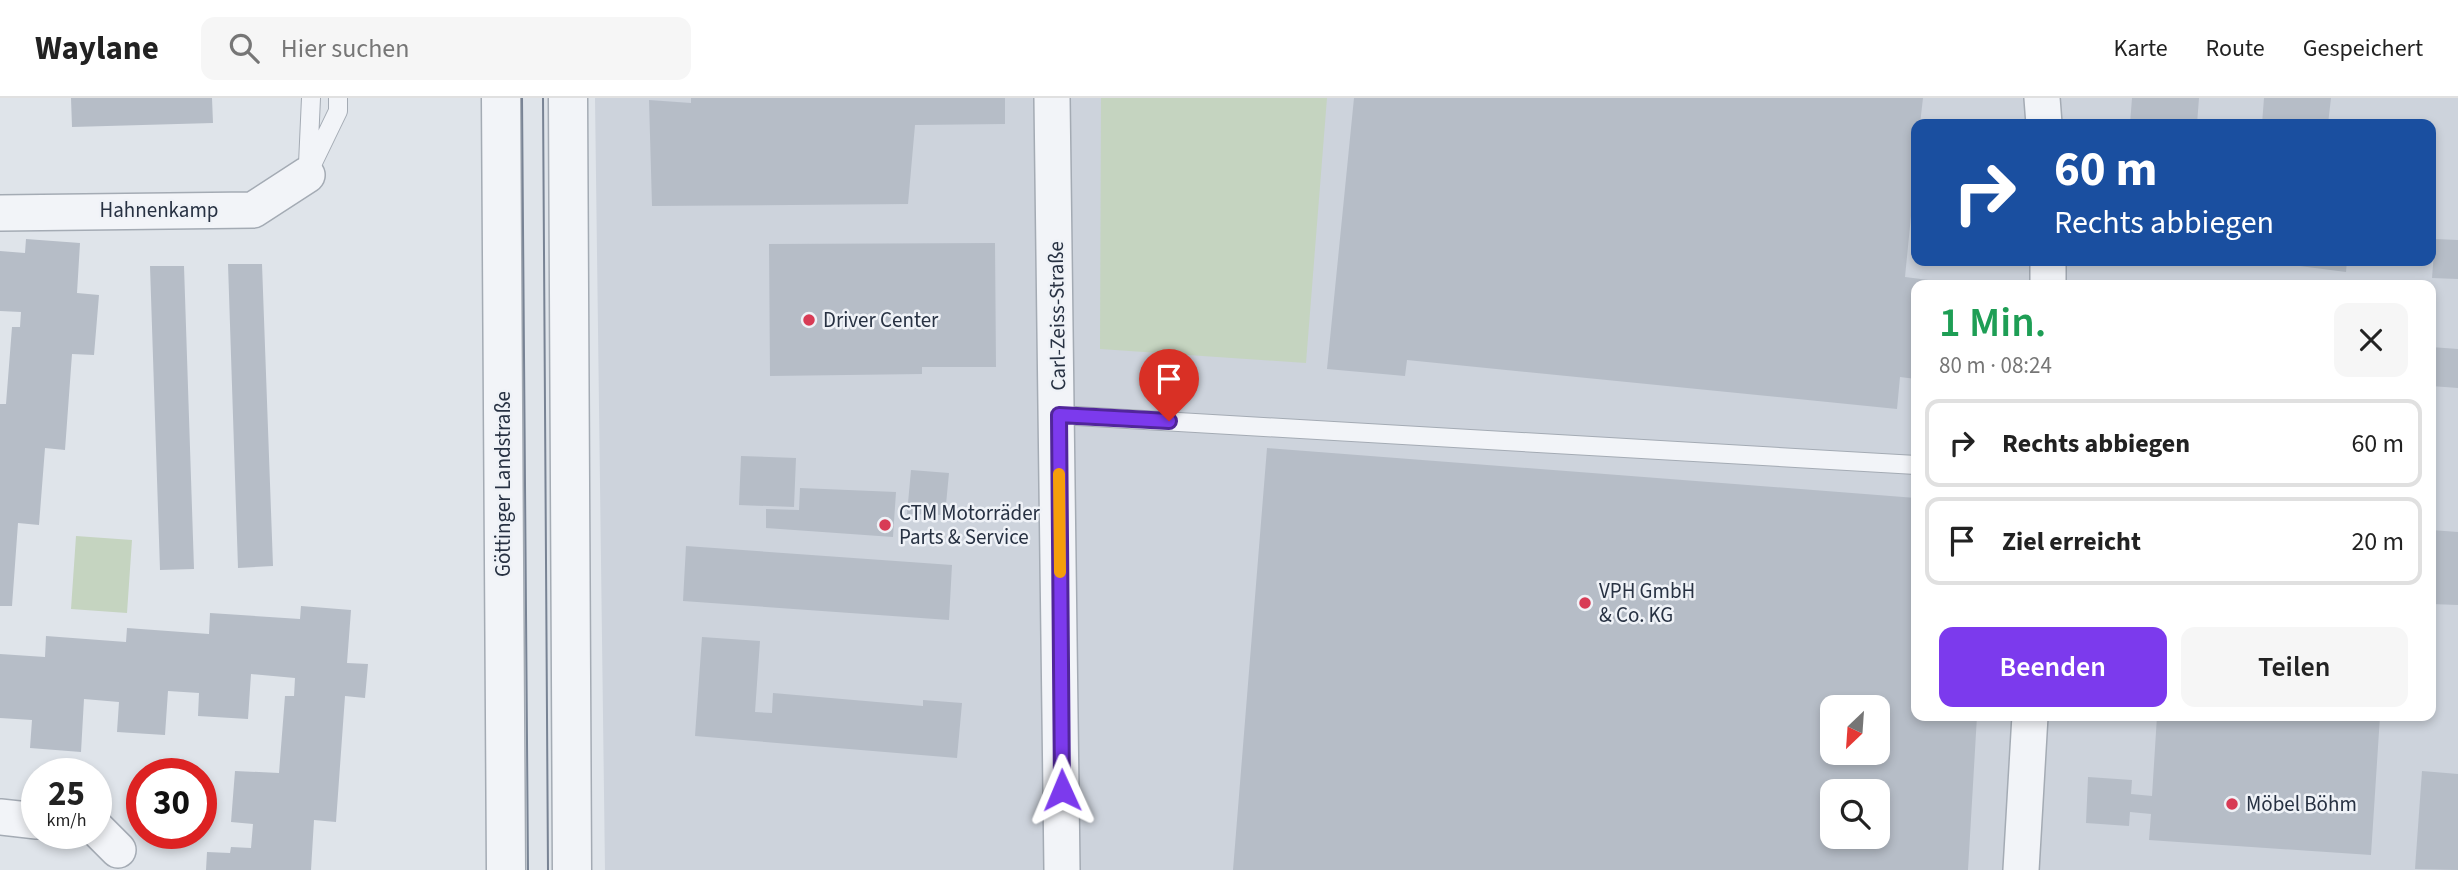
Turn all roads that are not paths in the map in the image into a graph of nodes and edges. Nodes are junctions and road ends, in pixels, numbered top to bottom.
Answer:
1 (311, 98) edge
2 (338, 98) edge
3 (501, 98) edge
4 (568, 98) edge
5 (1052, 98) edge
6 (2042, 98) edge
7 (2044, 119) edge
8 (307, 174) junction
9 (0, 213) edge
10 (1059, 415) junction
11 (1911, 465) edge
12 (2030, 721) edge
13 (0, 817) edge
14 (21, 819) edge
15 (506, 870) edge
16 (572, 870) edge
17 (1062, 870) edge
18 (2021, 870) edge

1 - 8 lane
2 - 8 lane
3 - 15 street, Göttinger Landstraße
4 - 16 street
5 - 10 street, Carl-Zeiss-Straße
6 - 7 street
8 - 9 street, Hahnenkamp
10 - 11 lane
10 - 17 street, Carl-Zeiss-Straße
12 - 18 street
13 - 14 street

